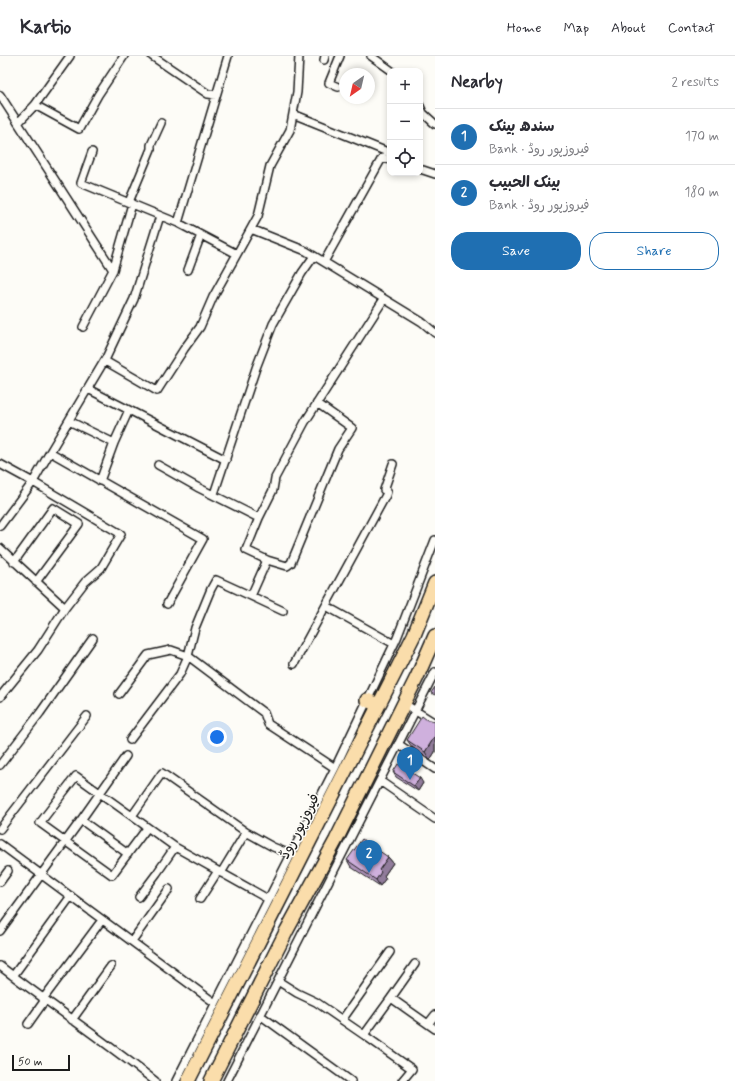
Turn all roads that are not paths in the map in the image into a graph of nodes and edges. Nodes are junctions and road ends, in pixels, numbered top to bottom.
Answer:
1 (70, 56) edge
2 (124, 56) edge
3 (152, 56) edge
4 (228, 56) edge
5 (299, 56) edge
6 (340, 56) edge
7 (371, 56) edge
8 (388, 68) edge
9 (338, 87) dead end
10 (0, 95) edge
11 (216, 95) junction
12 (35, 105) junction
13 (423, 113) edge
14 (293, 114) junction
15 (18, 123) junction
16 (160, 123) dead end
17 (435, 124) edge
18 (92, 152) dead end
19 (387, 153) edge
20 (387, 159) edge
21 (423, 170) edge
22 (435, 174) edge
23 (130, 203) junction
24 (160, 216) junction
25 (178, 223) junction
26 (251, 229) junction
27 (201, 235) junction
28 (238, 254) junction
29 (314, 256) junction
30 (324, 262) junction
31 (113, 270) junction
32 (188, 270) dead end
33 (384, 299) junction
34 (83, 327) dead end
35 (435, 333) edge
36 (105, 361) junction
37 (88, 389) junction
38 (317, 403) junction
39 (130, 410) junction
40 (69, 421) junction
41 (114, 443) junction
42 (50, 452) junction
43 (226, 460) junction
44 (0, 464) edge
45 (393, 464) dead end
46 (158, 465) dead end
47 (100, 481) junction
48 (33, 482) junction
49 (214, 494) junction
50 (259, 518) junction
51 (0, 526) edge
52 (435, 540) edge
53 (0, 548) edge
54 (267, 560) junction
55 (14, 562) junction
56 (36, 582) junction
57 (435, 583) edge
58 (251, 596) junction
59 (167, 604) dead end
60 (326, 606) junction
61 (65, 608) junction
62 (283, 611) dead end
63 (435, 636) edge
64 (93, 638) dead end
65 (394, 644) junction
66 (188, 656) junction
67 (294, 664) dead end
68 (434, 675) edge
69 (119, 694) dead end
70 (0, 697) edge
71 (403, 702) junction
72 (373, 703) junction
73 (416, 710) junction
74 (86, 716) dead end
75 (435, 723) edge
76 (130, 740) dead end
77 (398, 744) junction
78 (126, 756) dead end
79 (0, 765) edge
80 (335, 768) junction
81 (435, 769) edge
82 (380, 782) junction
83 (100, 793) junction
84 (132, 816) junction
85 (435, 819) edge
86 (81, 820) junction
87 (147, 828) junction
88 (0, 829) edge
89 (246, 832) junction
90 (65, 841) junction
91 (0, 844) edge
92 (175, 846) junction
93 (128, 854) junction
94 (290, 854) junction
95 (8, 871) dead end
96 (220, 872) junction
97 (41, 875) junction
98 (0, 882) edge
99 (169, 889) dead end
100 (71, 896) junction
101 (138, 897) dead end
102 (200, 899) dead end
103 (268, 899) junction
104 (102, 920) junction
105 (0, 931) edge
106 (132, 941) junction
107 (390, 952) dead end
108 (415, 964) dead end
109 (0, 966) edge
110 (111, 966) dead end
111 (13, 976) junction
112 (278, 981) junction
113 (391, 998) junction
114 (44, 999) junction
115 (216, 1003) junction
116 (435, 1014) edge
117 (260, 1015) junction
118 (72, 1020) junction
119 (342, 1020) junction
120 (28, 1024) dead end
121 (428, 1024) junction
122 (435, 1029) edge
123 (364, 1035) junction
124 (155, 1081) edge
125 (176, 1081) edge
126 (188, 1081) edge
127 (211, 1081) edge
128 (227, 1081) edge
129 (351, 1081) edge
130 (402, 1081) edge

1 - 12 street
2 - 12 street
3 - 11 street
4 - 11 street
5 - 14 street
6 - 9 street
7 - 8 street
10 - 15 street
11 - 25 street
12 - 15 street
13 - 17 street
14 - 19 street
14 - 26 street
15 - 31 street
16 - 23 street
18 - 23 street
20 - 30 street
21 - 22 street
23 - 24 street
23 - 31 street
24 - 25 street
24 - 36 street
25 - 27 street
26 - 28 street
26 - 29 street
27 - 28 street
27 - 32 street
28 - 36 street
29 - 30 street
29 - 43 street
30 - 33 street
31 - 34 street
33 - 35 street
33 - 38 street
36 - 37 street
37 - 39 street
37 - 40 street
38 - 50 street
38 - 54 street
39 - 41 street
39 - 43 street
40 - 41 street
40 - 42 street
41 - 47 street
42 - 47 street
42 - 48 street
43 - 49 street
44 - 48 street
45 - 60 street
46 - 49 street
47 - 59 street
48 - 51 street
48 - 61 street
49 - 50 street
50 - 54 street
52 - 65 street
53 - 55 street
54 - 58 street
55 - 56 street
55 - 56 street
56 - 61 street
57 - 72 highway, فیروزپور روڈ
58 - 62 street
58 - 66 street
60 - 65 street
60 - 67 street
61 - 70 street
63 - 71 highway
64 - 79 street
65 - 72 street
66 - 69 street
66 - 76 street
66 - 80 street
68 - 73 street
71 - 73 street
71 - 127 highway
72 - 80 street
72 - 126 highway, فیروزپور روڈ
73 - 75 street
73 - 77 street
74 - 88 street
77 - 81 street
77 - 82 street
78 - 83 street
80 - 94 street
82 - 85 street
82 - 112 street
83 - 84 street
83 - 86 street
83 - 90 street
84 - 87 street
84 - 89 street
86 - 90 street
86 - 93 street
87 - 92 street
87 - 93 street
89 - 94 street
89 - 96 street
90 - 93 street
90 - 97 street
91 - 97 street
92 - 96 street
92 - 101 street
94 - 103 street
95 - 98 street
96 - 102 street
96 - 103 street
97 - 100 street
97 - 105 street
99 - 106 street
100 - 104 street
100 - 111 street
103 - 115 street
104 - 106 street
104 - 114 street
106 - 115 street
107 - 119 street
108 - 113 street
109 - 111 street
110 - 118 street
111 - 114 street
112 - 117 street
112 - 119 street
113 - 121 street
113 - 123 street
114 - 118 street
114 - 120 street
115 - 125 street
116 - 121 street
117 - 128 street
117 - 129 street
118 - 124 street
119 - 123 street
121 - 122 street
123 - 130 street

